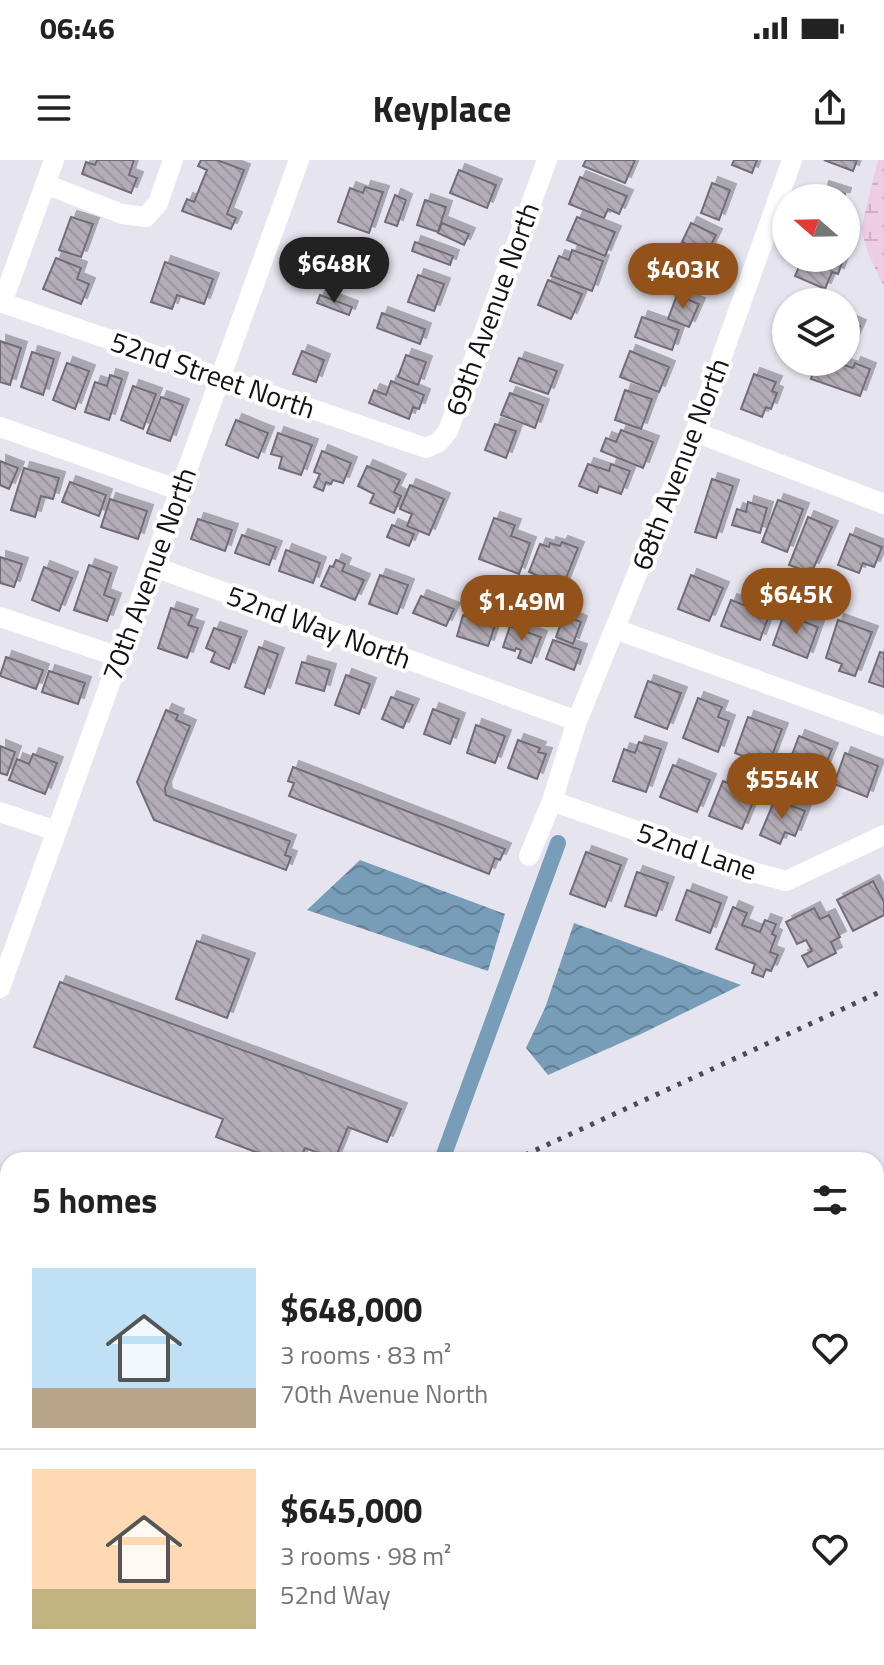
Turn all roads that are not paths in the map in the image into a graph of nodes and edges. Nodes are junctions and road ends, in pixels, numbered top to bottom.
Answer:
1 (54, 160) edge
2 (173, 160) edge
3 (299, 160) edge
4 (547, 160) edge
5 (792, 160) edge
6 (45, 184) junction
7 (1, 302) edge
8 (220, 377) junction
9 (0, 427) edge
10 (695, 432) junction
11 (426, 448) joint
12 (179, 490) junction
13 (884, 504) edge
14 (152, 566) junction
15 (0, 617) edge
16 (615, 629) junction
17 (119, 657) junction
18 (577, 721) junction
19 (884, 726) edge
20 (552, 801) junction
21 (0, 812) edge
22 (56, 831) junction
23 (884, 835) edge
24 (529, 856) dead end
25 (0, 988) edge

1 - 6 street
2 - 6 street
3 - 8 street, 70th Avenue North
4 - 11 street, 69th Avenue North
5 - 10 street, 68th Avenue North
6 - 7 street
7 - 8 street, 52nd Street North
8 - 11 street, 52nd Street North
8 - 12 street, 70th Avenue North
9 - 12 street
10 - 13 street
10 - 16 street, 68th Avenue North
12 - 14 street, 70th Avenue North
14 - 17 street, 70th Avenue North
14 - 18 street, 52nd Way North
15 - 17 street
16 - 18 street, 68th Avenue North
16 - 19 street
17 - 22 street, 70th Avenue North
18 - 20 street, 68th Avenue North
20 - 23 street, 52nd Lane
20 - 24 street, 68th Avenue North
21 - 22 street
22 - 25 street, 70th Avenue North

